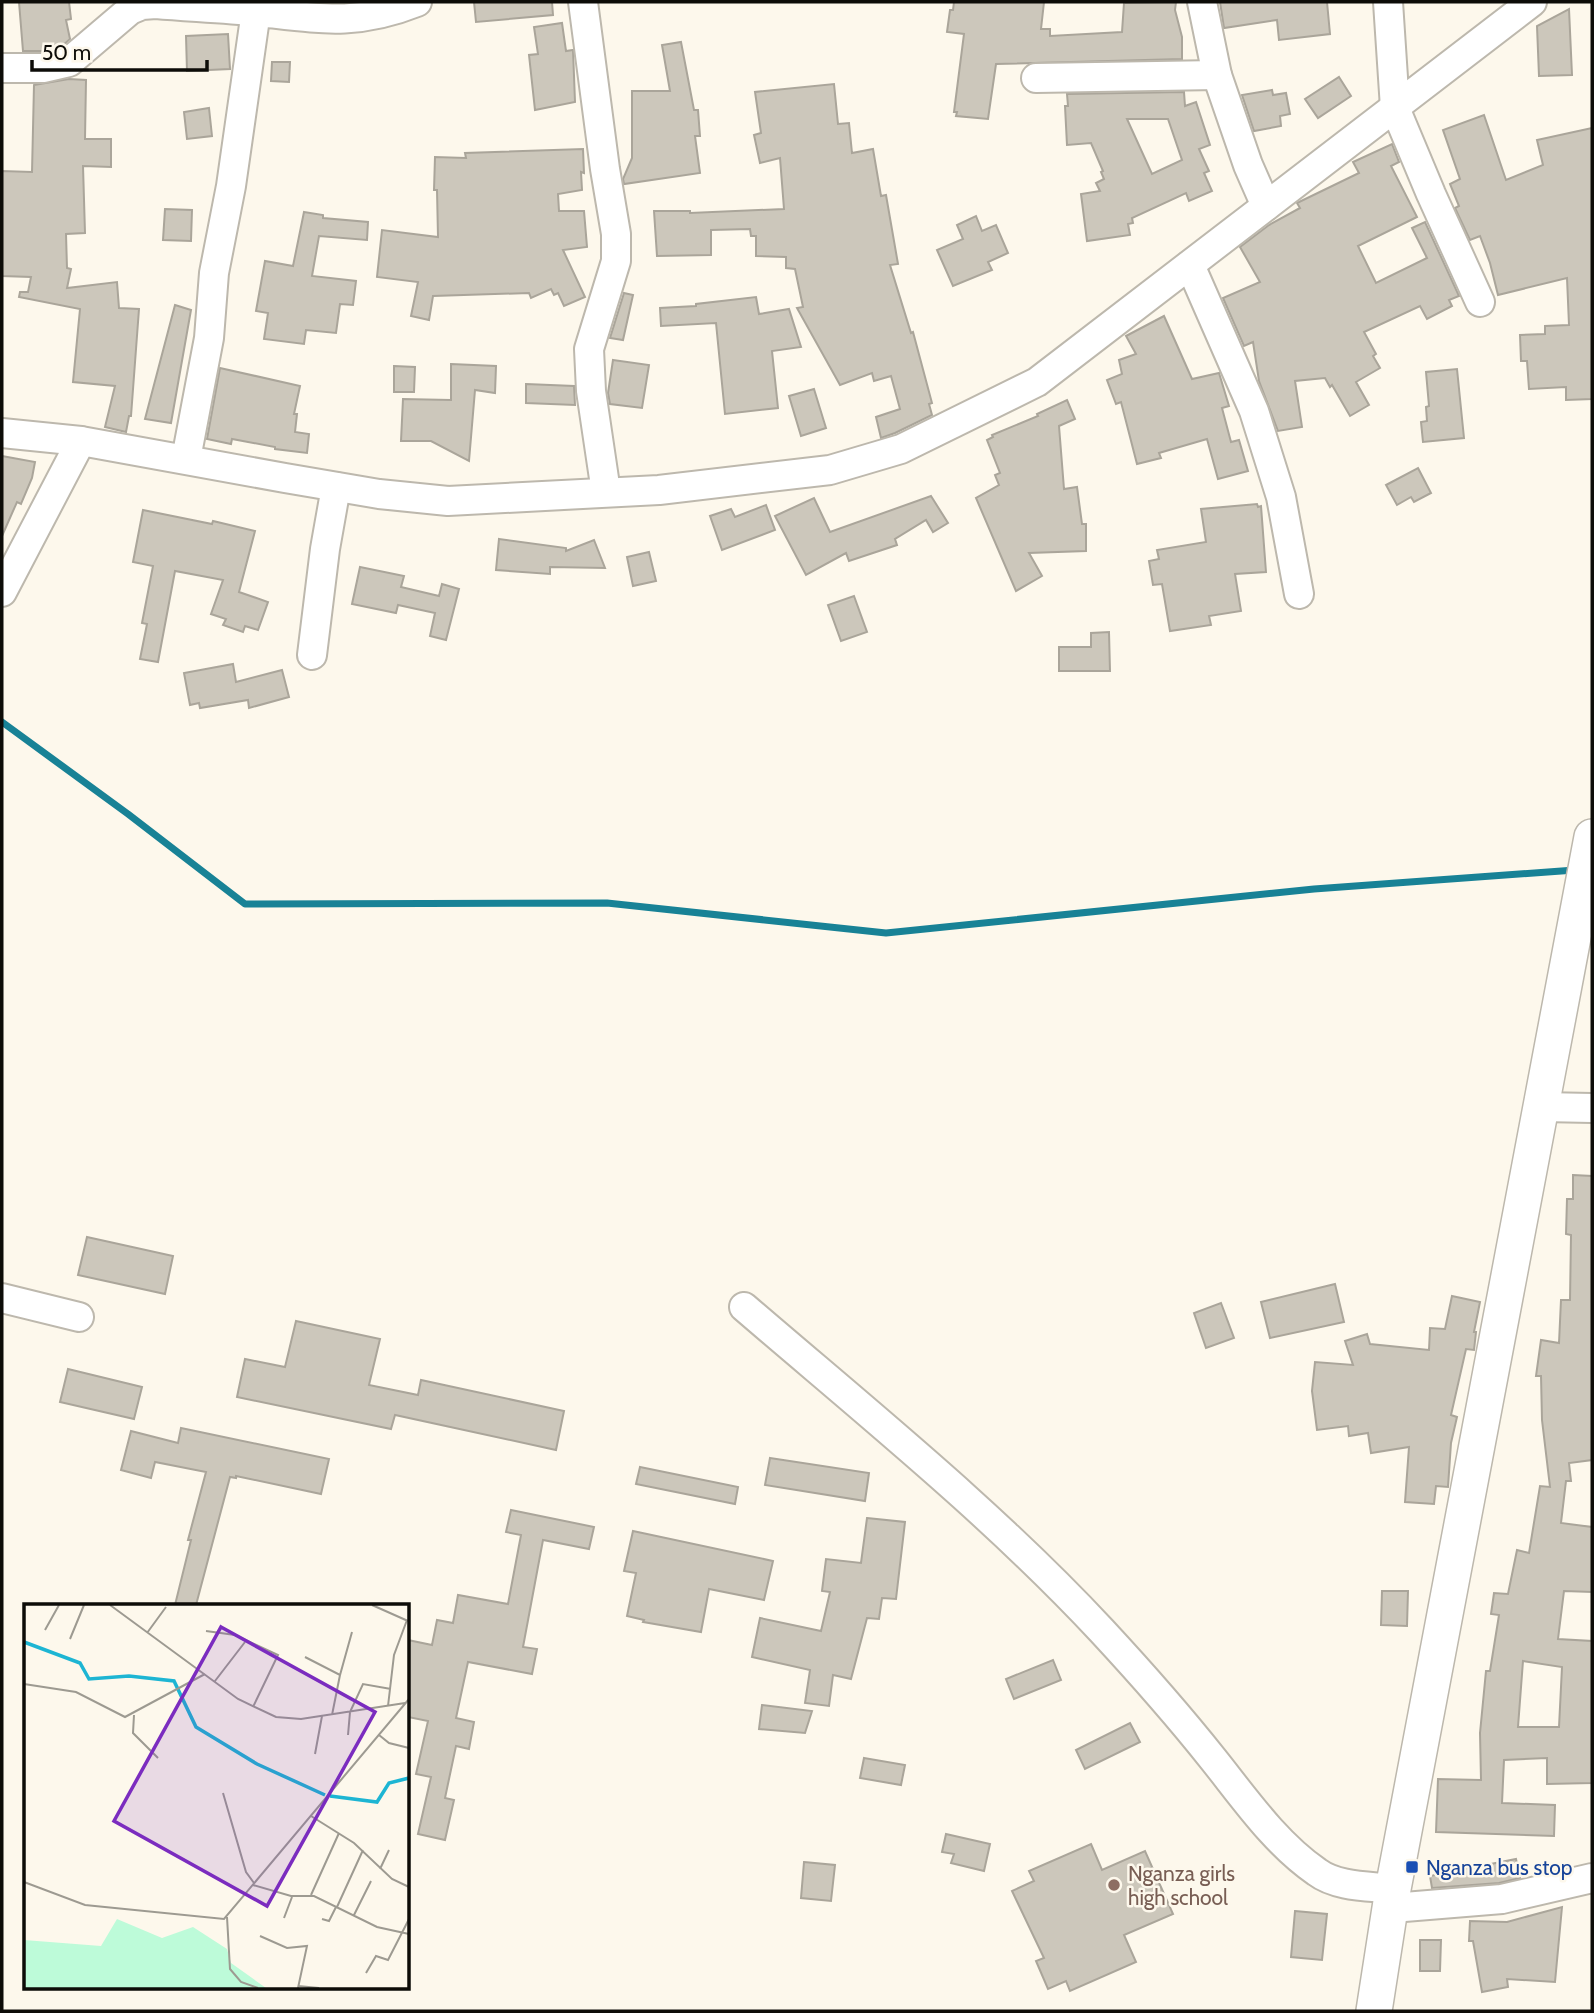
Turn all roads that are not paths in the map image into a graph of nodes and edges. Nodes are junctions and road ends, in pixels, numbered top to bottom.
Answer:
1 (417, 2) edge
2 (583, 2) edge
3 (1202, 2) edge
4 (1388, 2) edge
5 (1532, 2) edge
6 (256, 11) junction
7 (2, 68) edge
8 (1217, 75) junction
9 (1036, 78) dead end
10 (1395, 108) junction
11 (1266, 206) junction
12 (1190, 265) junction
13 (1480, 302) dead end
14 (2, 433) edge
15 (81, 441) junction
16 (186, 459) junction
17 (336, 486) junction
18 (606, 492) junction
19 (2, 593) edge
20 (1299, 594) dead end
21 (312, 655) dead end
22 (1592, 837) edge
23 (1542, 1107) junction
24 (1592, 1108) edge
25 (2, 1298) edge
26 (744, 1307) dead end
27 (79, 1317) dead end
28 (1592, 1878) edge
29 (1393, 1899) junction
30 (1374, 2011) edge

1 - 6 street
2 - 18 street
3 - 8 street
4 - 10 street
5 - 10 street
6 - 7 street
6 - 16 street
8 - 9 street
8 - 11 street
10 - 11 street
10 - 13 street
11 - 12 street
12 - 18 street
12 - 20 street
14 - 15 street
15 - 16 street
15 - 19 street
16 - 17 street
17 - 18 street
17 - 21 street
22 - 23 main road
23 - 24 street
23 - 29 main road
25 - 27 street
26 - 29 street
28 - 29 street
29 - 30 main road

